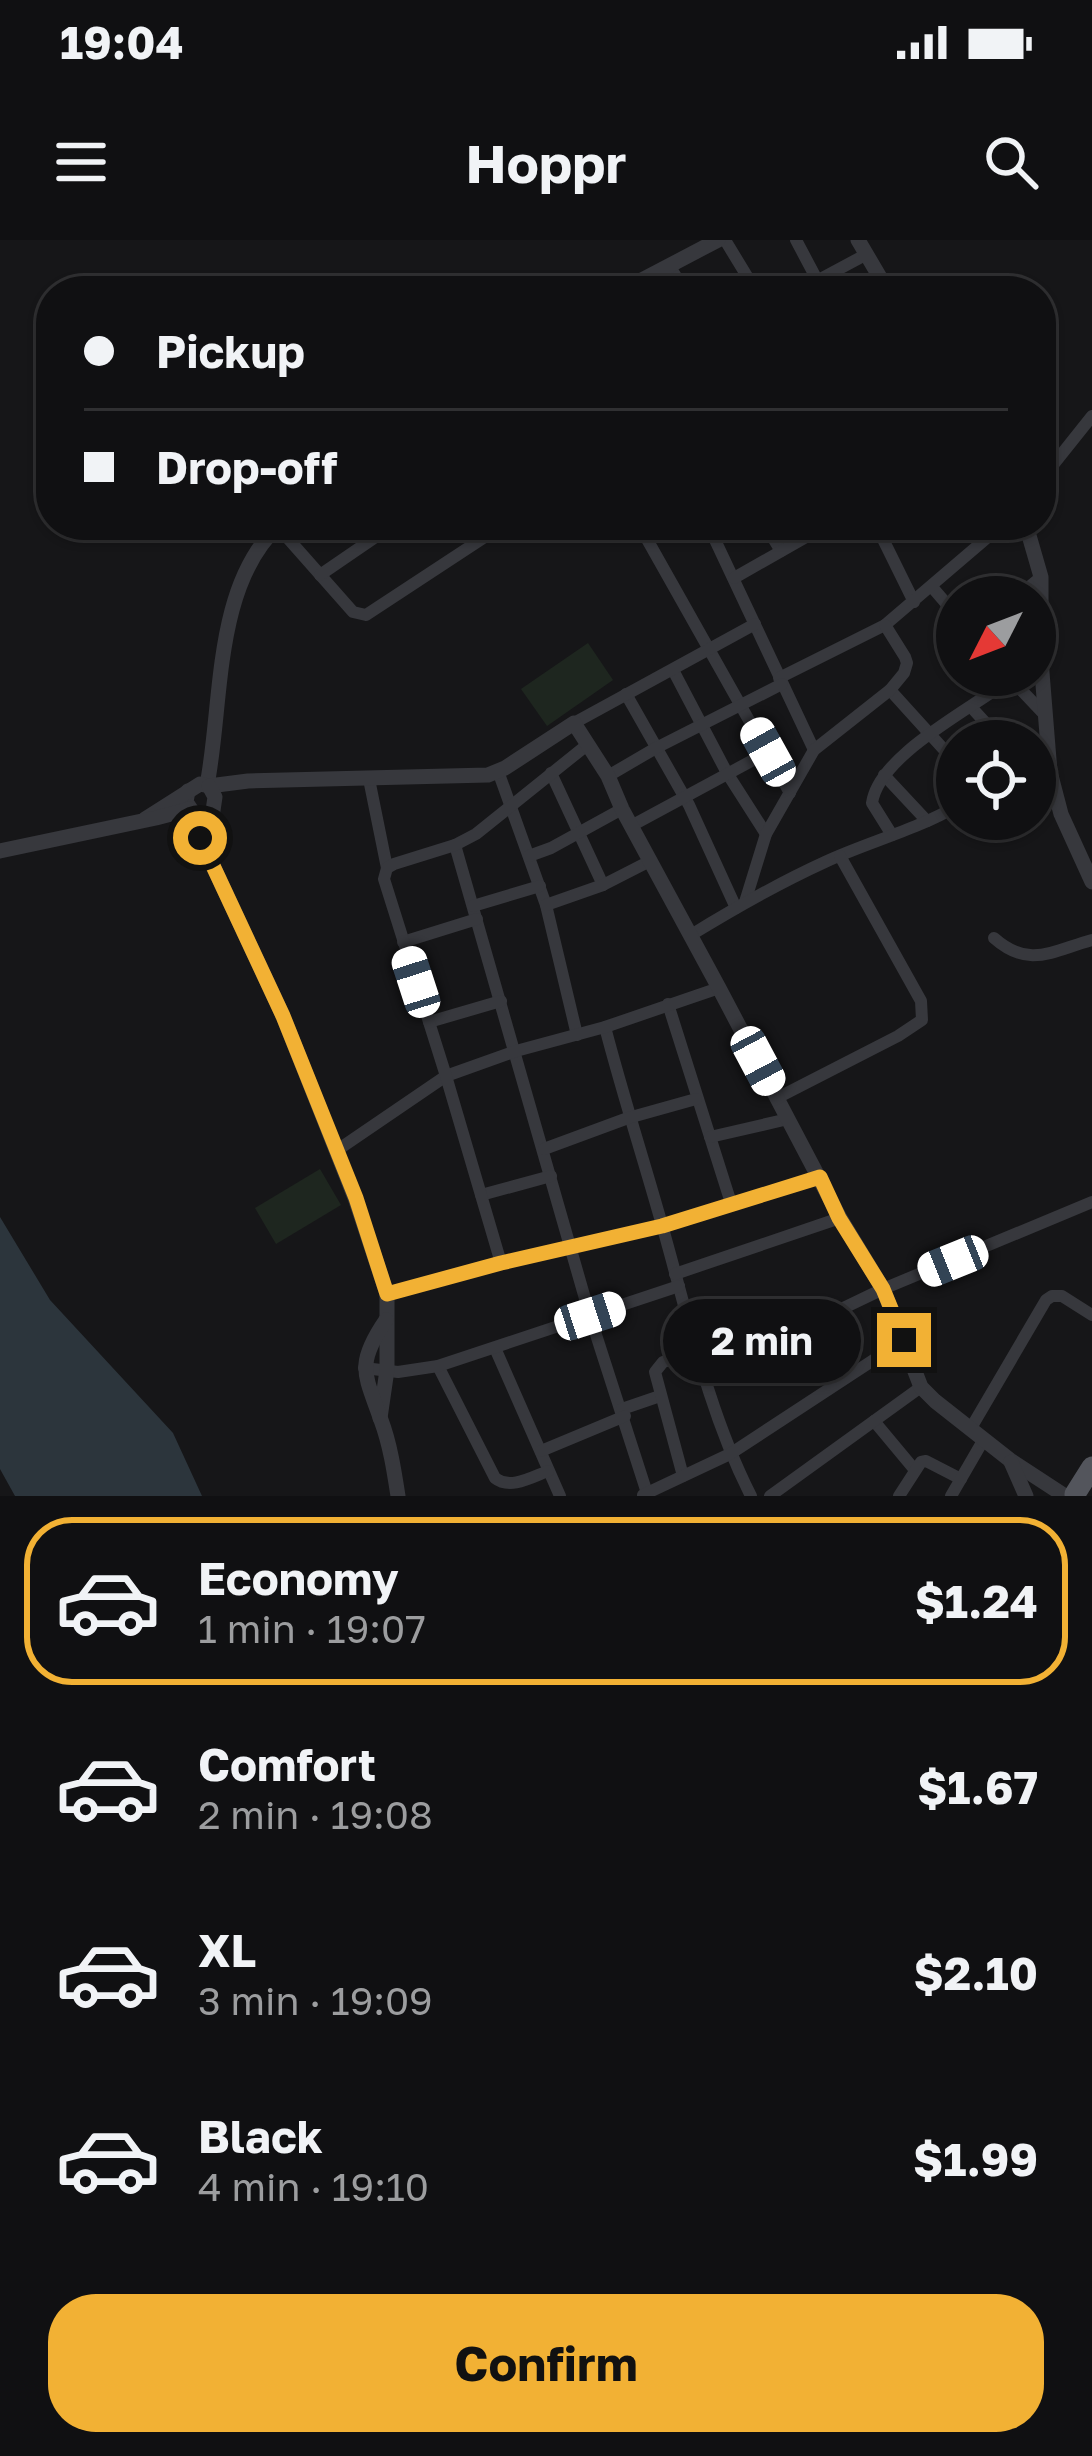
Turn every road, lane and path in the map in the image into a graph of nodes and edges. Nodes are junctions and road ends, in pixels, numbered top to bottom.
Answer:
1 (722, 240) edge
2 (796, 240) edge
3 (862, 247) edge
4 (670, 267) junction
5 (651, 276) edge
6 (676, 276) edge
7 (746, 276) edge
8 (815, 276) edge
9 (831, 276) edge
10 (879, 276) edge
11 (1092, 416) edge
12 (1056, 462) edge
13 (266, 540) edge
14 (290, 540) edge
15 (371, 540) edge
16 (479, 540) edge
17 (648, 540) edge
18 (715, 540) edge
19 (774, 540) edge
20 (799, 540) edge
21 (883, 540) edge
22 (984, 540) edge
23 (1030, 540) edge
24 (781, 551) junction
25 (320, 574) junction
26 (1041, 576) edge
27 (734, 578) junction
28 (932, 587) junction
29 (936, 592) edge
30 (914, 602) junction
31 (755, 624) junction
32 (885, 625) junction
33 (710, 648) junction
34 (673, 670) junction
35 (780, 681) junction
36 (890, 690) junction
37 (626, 694) junction
38 (986, 696) edge
39 (1027, 696) edge
40 (1044, 696) edge
41 (742, 704) junction
42 (972, 708) junction
43 (1046, 716) junction
44 (983, 720) edge
45 (1045, 720) edge
46 (574, 723) junction
47 (702, 726) junction
48 (928, 734) junction
49 (936, 742) edge
50 (587, 745) junction
51 (656, 748) junction
52 (814, 750) junction
53 (768, 752) junction
54 (498, 771) junction
55 (551, 773) junction
56 (727, 773) junction
57 (608, 776) junction
58 (884, 776) junction
59 (369, 779) junction
60 (204, 793) junction
61 (790, 793) junction
62 (684, 796) junction
63 (1056, 796) edge
64 (511, 806) junction
65 (622, 809) junction
66 (191, 810) junction
67 (936, 817) edge
68 (151, 819) junction
69 (928, 821) junction
70 (631, 826) junction
71 (580, 832) junction
72 (766, 834) junction
73 (892, 835) junction
74 (455, 845) junction
75 (204, 846) junction
76 (0, 851) edge
77 (530, 856) junction
78 (840, 856) junction
79 (650, 861) junction
80 (387, 868) junction
81 (1092, 882) edge
82 (603, 884) junction
83 (540, 886) junction
84 (546, 904) junction
85 (741, 905) junction
86 (475, 912) junction
87 (691, 934) junction
88 (994, 938) dead end
89 (1092, 940) edge
90 (403, 941) junction
91 (719, 988) junction
92 (501, 1001) junction
93 (668, 1004) junction
94 (429, 1022) junction
95 (605, 1027) junction
96 (577, 1035) junction
97 (516, 1052) junction
98 (446, 1076) junction
99 (778, 1098) junction
100 (696, 1099) junction
101 (628, 1118) junction
102 (788, 1119) junction
103 (710, 1137) junction
104 (544, 1149) junction
105 (336, 1151) junction
106 (551, 1176) junction
107 (820, 1177) junction
108 (482, 1195) junction
109 (1092, 1202) edge
110 (731, 1203) junction
111 (839, 1218) junction
112 (662, 1226) junction
113 (571, 1247) junction
114 (501, 1263) junction
115 (677, 1280) junction
116 (883, 1289) junction
117 (387, 1294) junction
118 (1092, 1315) edge
119 (590, 1316) junction
120 (386, 1320) junction
121 (904, 1340) junction
122 (495, 1348) junction
123 (697, 1352) junction
124 (438, 1366) junction
125 (364, 1368) junction
126 (387, 1370) junction
127 (704, 1375) junction
128 (921, 1387) junction
129 (660, 1396) junction
130 (623, 1413) junction
131 (380, 1418) junction
132 (874, 1421) junction
133 (978, 1434) junction
134 (541, 1451) junction
135 (730, 1454) junction
136 (1010, 1460) junction
137 (1092, 1467) edge
138 (914, 1469) junction
139 (548, 1472) junction
140 (682, 1476) junction
141 (961, 1479) junction
142 (645, 1494) edge
143 (1068, 1495) edge
144 (398, 1496) edge
145 (560, 1496) edge
146 (751, 1496) edge
147 (770, 1496) edge
148 (899, 1496) edge
149 (951, 1496) edge
150 (1026, 1496) edge

1 - 4 street
1 - 7 street
2 - 8 street
3 - 9 street
3 - 10 street
4 - 5 street
4 - 6 street
11 - 12 street
13 - 60 street
14 - 25 street
15 - 25 street
16 - 25 street
17 - 33 street
18 - 27 street
19 - 24 street
20 - 24 street
21 - 30 street
22 - 28 street
23 - 26 street
24 - 27 street
27 - 31 street
28 - 29 street
28 - 30 street
30 - 32 street
31 - 33 street
31 - 35 street
32 - 35 street
32 - 36 street
33 - 34 street
33 - 41 street
34 - 37 street
34 - 47 street
35 - 41 street
35 - 52 street
36 - 48 street
36 - 52 street
37 - 46 street
37 - 51 street
38 - 42 street
39 - 43 street
40 - 43 street
41 - 47 street
41 - 53 street
42 - 44 street
42 - 48 street
43 - 45 street
46 - 50 street
46 - 54 street
47 - 51 street
47 - 56 street
48 - 49 street
48 - 58 street
50 - 55 street
50 - 57 street
51 - 57 street
51 - 62 street
52 - 61 street
53 - 56 street
53 - 61 street
54 - 59 street
54 - 64 street
55 - 64 street
55 - 71 street
56 - 62 street
56 - 72 street
57 - 65 street
58 - 69 street
58 - 73 street
59 - 60 street
59 - 80 street
60 - 66 street
60 - 68 street
60 - 75 street
61 - 72 street
62 - 70 street
62 - 85 street
63 - 81 street
64 - 74 street
64 - 77 street
65 - 70 street
65 - 71 street
66 - 68 street
66 - 75 street
67 - 69 street
68 - 75 street
68 - 76 street
69 - 73 street
70 - 79 street
71 - 77 street
71 - 82 street
72 - 85 street
73 - 78 street
74 - 80 street
74 - 86 street
75 - 105 street
77 - 83 street
78 - 85 street
78 - 99 street
79 - 82 street
79 - 87 street
80 - 90 street
82 - 84 street
83 - 84 street
83 - 86 street
84 - 96 street
85 - 87 street
86 - 90 street
86 - 92 street
87 - 91 street
88 - 89 street
90 - 94 street
91 - 93 street
91 - 99 street
92 - 94 street
92 - 97 street
93 - 95 street
93 - 100 street
94 - 98 street
95 - 96 street
95 - 101 street
96 - 97 street
97 - 98 street
97 - 104 street
98 - 105 street
98 - 108 street
99 - 102 street
100 - 101 street
100 - 103 street
101 - 104 street
101 - 112 street
102 - 103 street
102 - 107 street
103 - 110 street
104 - 106 street
105 - 117 street
106 - 108 street
106 - 113 street
107 - 110 street
107 - 111 street
108 - 114 street
109 - 116 street
110 - 112 street
111 - 115 street
111 - 116 street
112 - 113 street
112 - 115 street
113 - 114 street
113 - 119 street
114 - 117 street
115 - 119 street
115 - 123 street
116 - 121 street
116 - 127 street
117 - 120 street
118 - 133 street
119 - 122 street
119 - 130 street
120 - 125 street
120 - 126 street
121 - 128 street
121 - 135 street
122 - 124 street
122 - 134 street
123 - 127 street
123 - 129 street
124 - 126 street
124 - 139 street
125 - 126 street
125 - 131 street
126 - 131 street
127 - 135 street
128 - 132 street
128 - 133 street
129 - 130 street
129 - 140 street
130 - 134 street
130 - 142 street
131 - 144 street
132 - 138 street
132 - 147 street
133 - 136 street
133 - 141 street
134 - 139 street
135 - 140 street
135 - 146 street
136 - 143 street
136 - 150 street
137 - 143 main road
138 - 141 street
138 - 148 street
139 - 145 street
140 - 142 street
141 - 149 street

